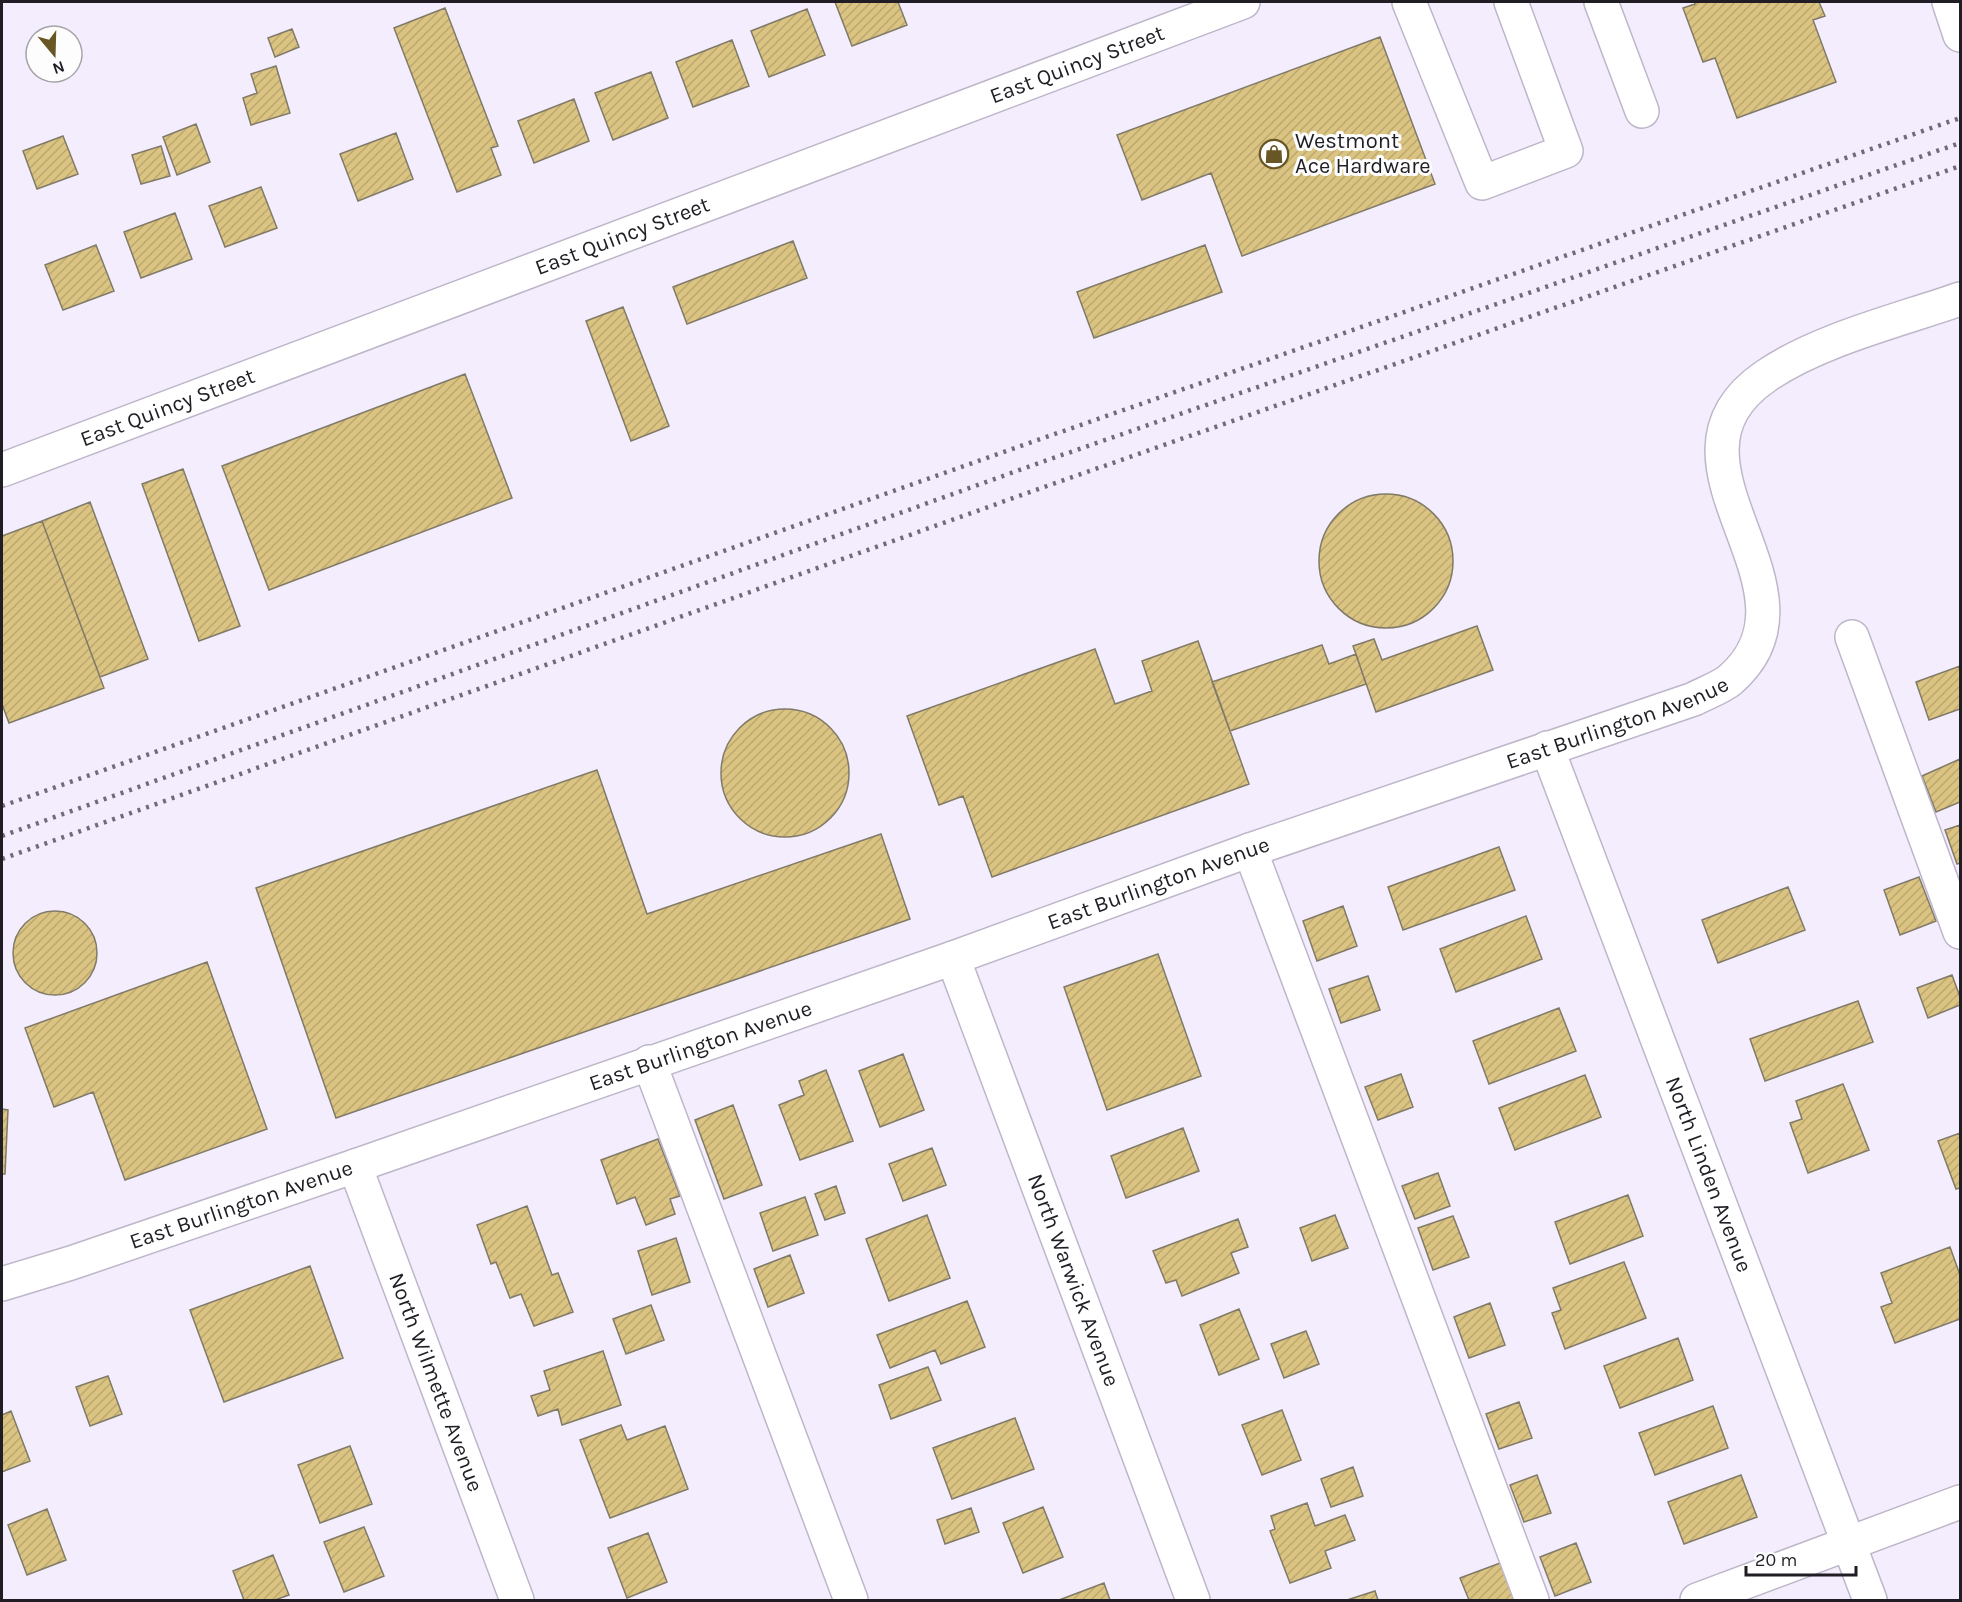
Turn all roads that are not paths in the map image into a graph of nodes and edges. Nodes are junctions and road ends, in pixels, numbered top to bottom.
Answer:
1 (1242, 2) edge
2 (1408, 2) edge
3 (1511, 2) edge
4 (1601, 2) edge
5 (1948, 2) edge
6 (1960, 35) edge
7 (1642, 111) dead end
8 (1960, 299) edge
9 (2, 470) edge
10 (1852, 637) dead end
11 (1547, 748) junction
12 (1250, 850) junction
13 (1960, 932) edge
14 (953, 958) junction
15 (649, 1062) junction
16 (355, 1166) junction
17 (2, 1284) edge
18 (1960, 1502) edge
19 (1848, 1544) junction
20 (517, 1600) edge
21 (851, 1600) edge
22 (1193, 1600) edge
23 (1532, 1600) edge
24 (1697, 1600) edge
25 (1870, 1600) edge

1 - 9 street, East Quincy Street
2 - 3 street
4 - 7 street
5 - 6 street
8 - 11 street, East Burlington Avenue
10 - 13 street
11 - 12 street, East Burlington Avenue
11 - 19 street, North Linden Avenue
12 - 14 street, East Burlington Avenue
12 - 23 street
14 - 15 street, East Burlington Avenue
14 - 22 street, North Warwick Avenue
15 - 16 street, East Burlington Avenue
15 - 21 street
16 - 17 street, East Burlington Avenue
16 - 20 street, North Wilmette Avenue
18 - 19 street
19 - 24 street
19 - 25 street, North Linden Avenue

